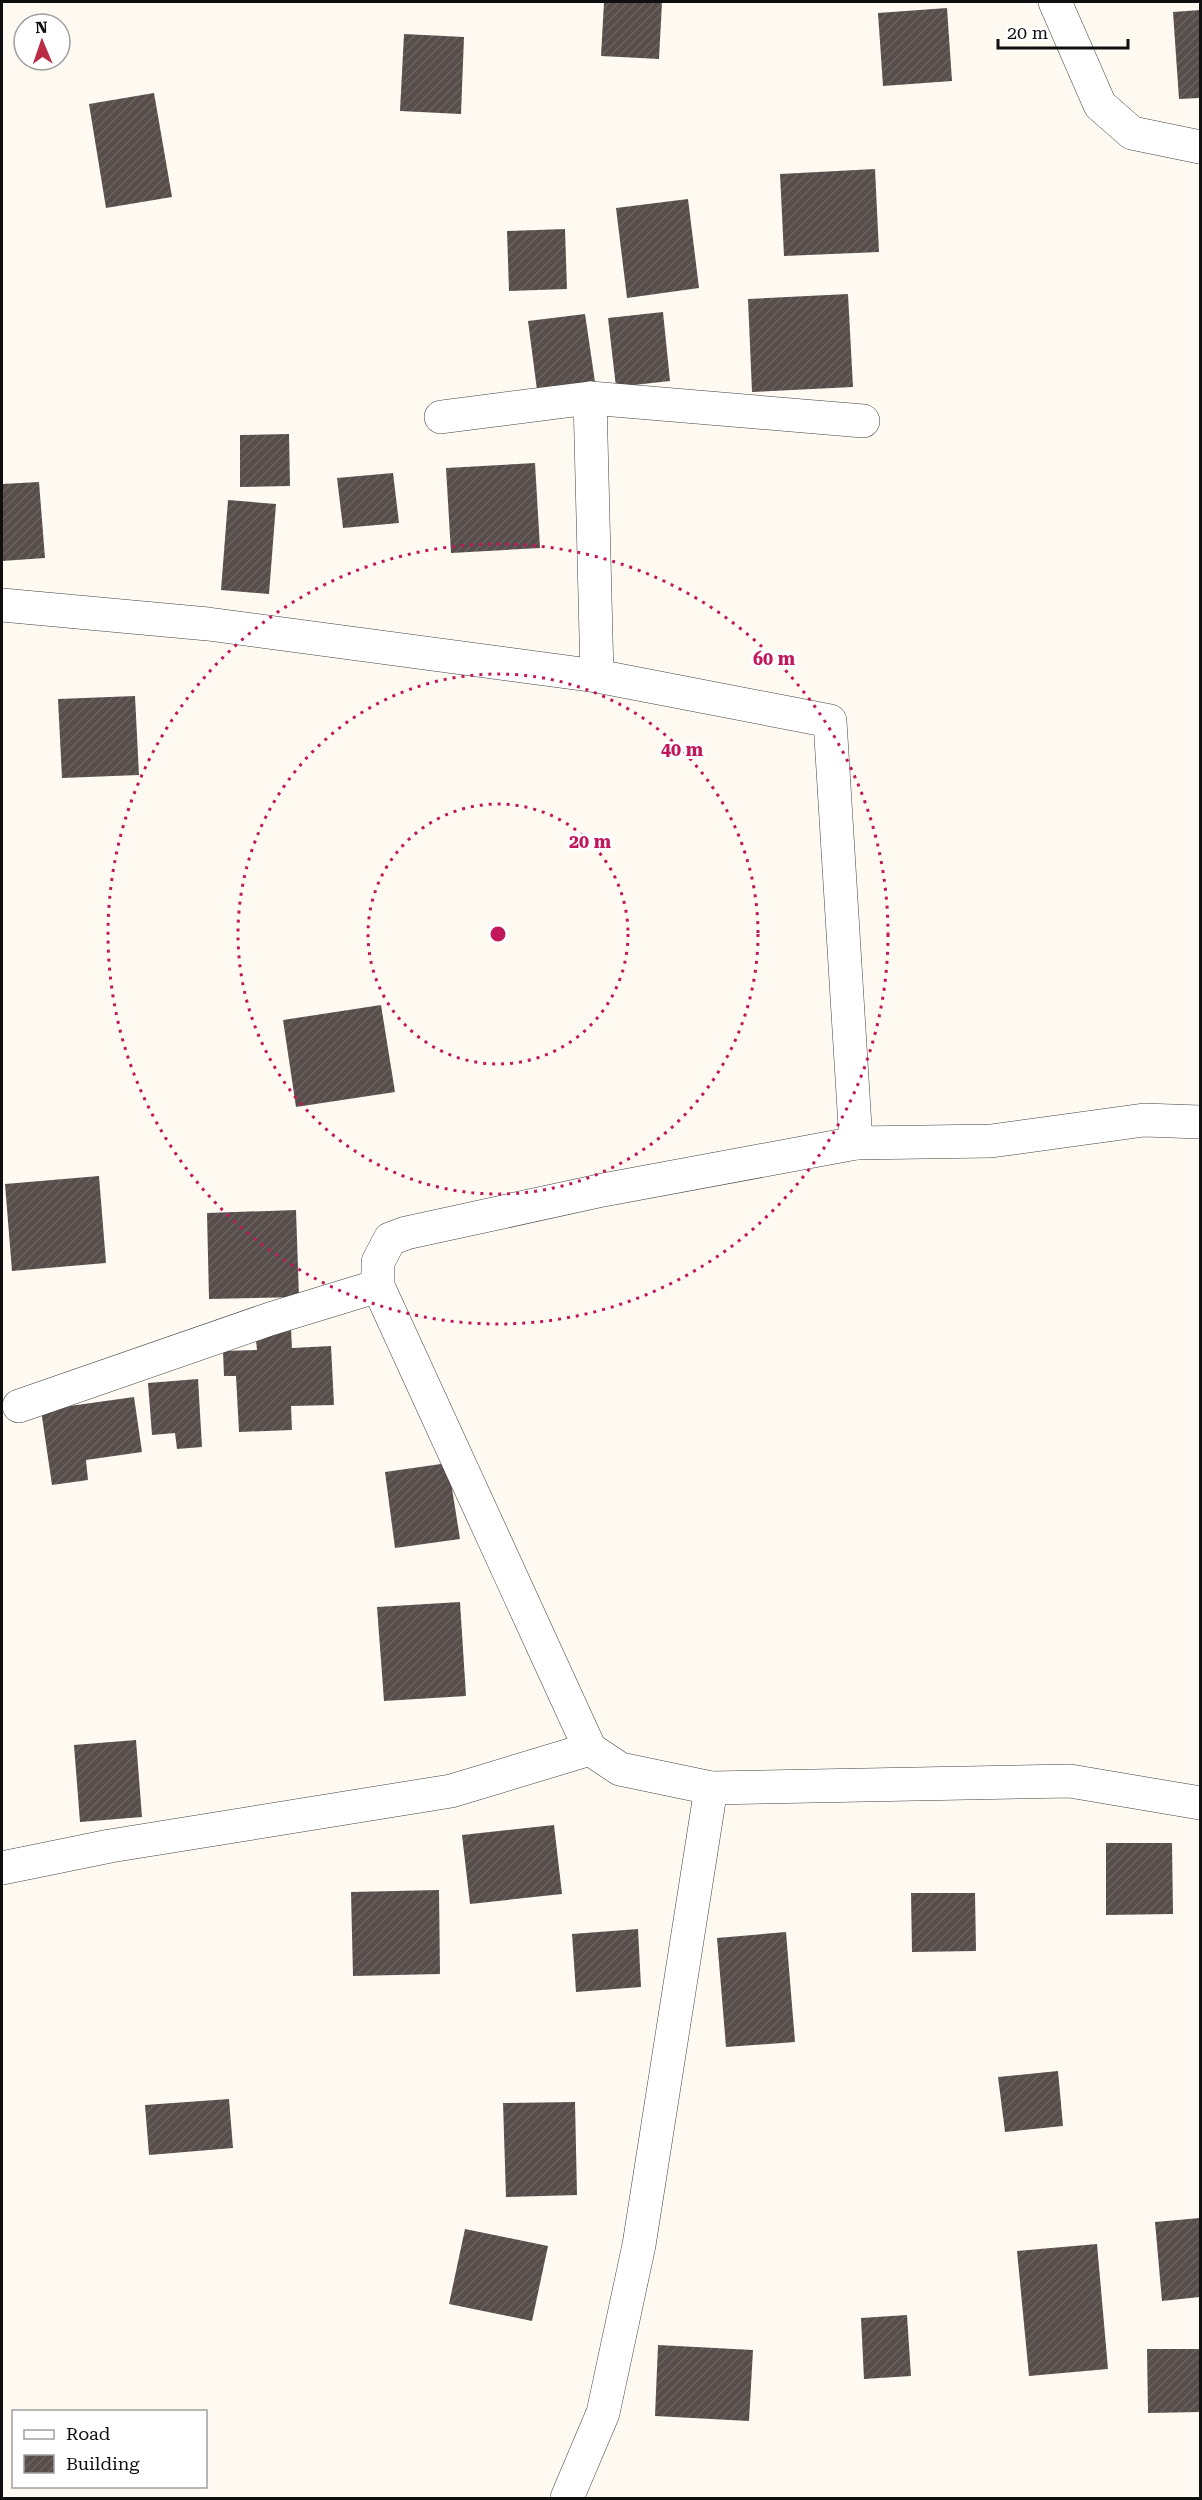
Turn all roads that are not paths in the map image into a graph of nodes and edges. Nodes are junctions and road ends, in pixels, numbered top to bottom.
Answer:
1 (1055, 2) edge
2 (1200, 147) edge
3 (590, 398) junction
4 (441, 417) dead end
5 (863, 421) dead end
6 (2, 605) edge
7 (597, 676) junction
8 (1200, 1122) edge
9 (856, 1143) junction
10 (378, 1286) junction
11 (19, 1406) dead end
12 (590, 1749) junction
13 (711, 1788) junction
14 (1200, 1803) edge
15 (2, 1868) edge
16 (567, 2499) edge

1 - 2 street
3 - 4 street
3 - 5 street
3 - 7 street
6 - 7 street
7 - 9 street
8 - 9 street
9 - 10 street
10 - 11 street
10 - 12 street
12 - 13 street
12 - 15 street
13 - 14 street
13 - 16 street

